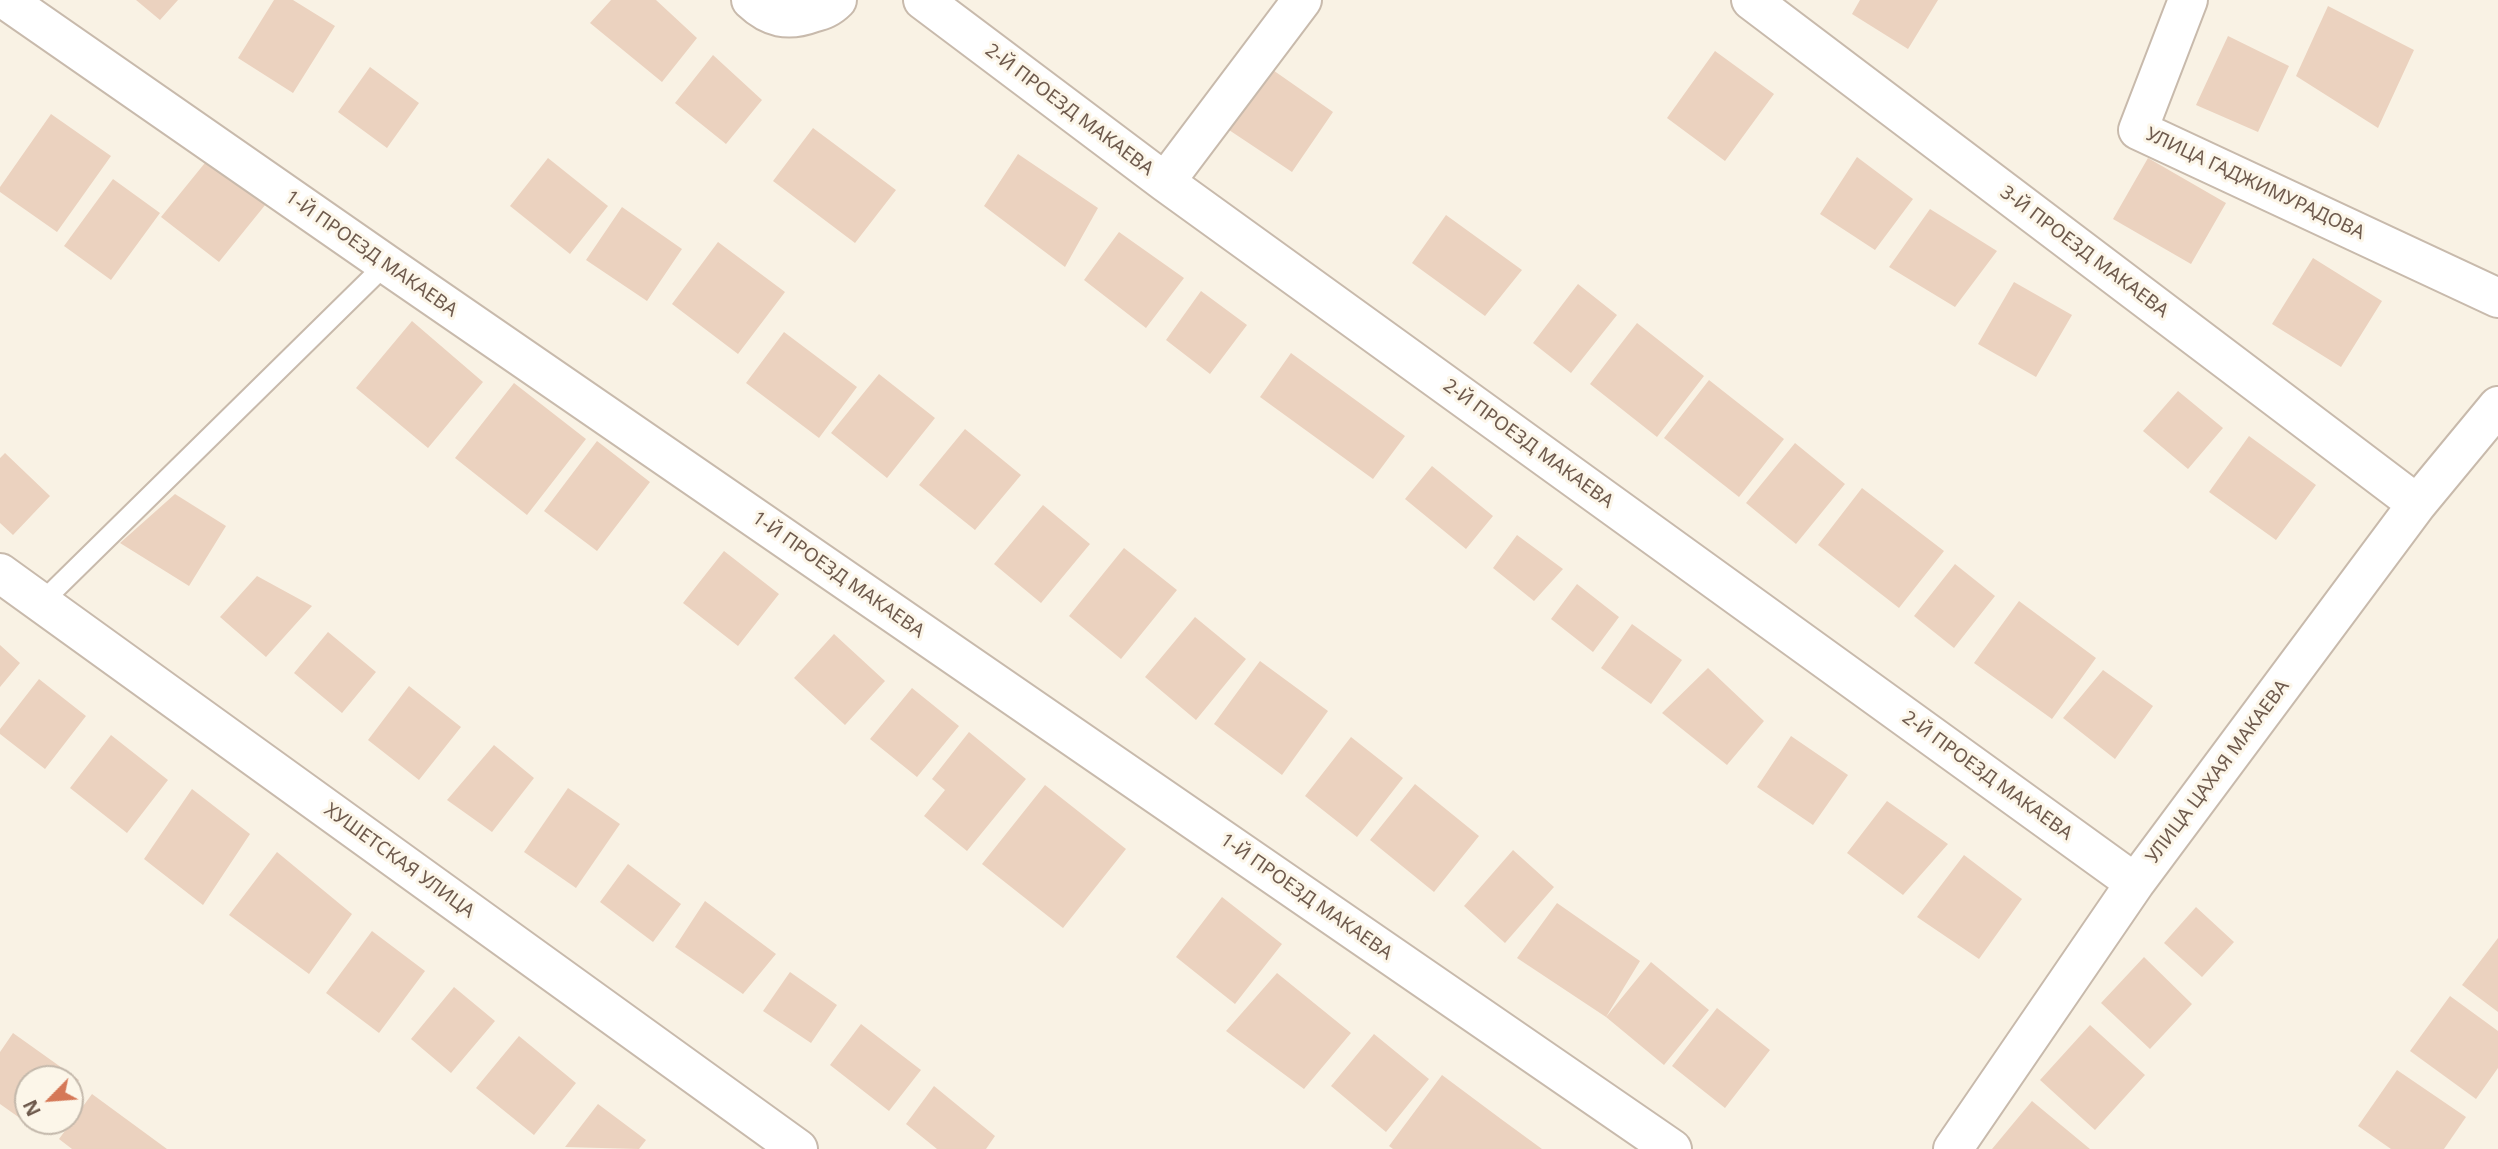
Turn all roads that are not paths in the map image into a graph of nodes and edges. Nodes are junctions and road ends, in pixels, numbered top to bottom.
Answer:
1 (6, 0) edge
2 (751, 0) edge
3 (837, 0) edge
4 (923, 0) edge
5 (1303, 0) edge
6 (1751, 0) edge
7 (2188, 0) edge
8 (1165, 182) junction
9 (386, 264) junction
10 (2498, 298) edge
11 (2498, 406) edge
12 (2417, 504) junction
13 (0, 573) edge
14 (41, 603) junction
15 (2135, 883) junction
16 (759, 1138) edge
17 (798, 1149) edge
18 (1672, 1149) edge
19 (1953, 1149) edge

1 - 9 street, 1-Й ПРОЕЗД МАКАЕВА
2 - 3 street
4 - 8 street, 2-Й ПРОЕЗД МАКАЕВА
5 - 8 street
6 - 12 street, 3-Й ПРОЕЗД МАКАЕВА
7 - 10 street, УЛИЦА ГАДЖИМУРАДОВА
8 - 15 street, 2-Й ПРОЕЗД МАКАЕВА
9 - 14 lane
9 - 18 street, 1-Й ПРОЕЗД МАКАЕВА
11 - 12 street, УЛИЦА ЦАХАЯ МАКАЕВА
12 - 15 street, УЛИЦА ЦАХАЯ МАКАЕВА
13 - 14 street, ХУШЕТСКАЯ УЛИЦА
14 - 16 street, ХУШЕТСКАЯ УЛИЦА
15 - 19 street, УЛИЦА ЦАХАЯ МАКАЕВА
16 - 17 street, ХУШЕТСКАЯ УЛИЦА

